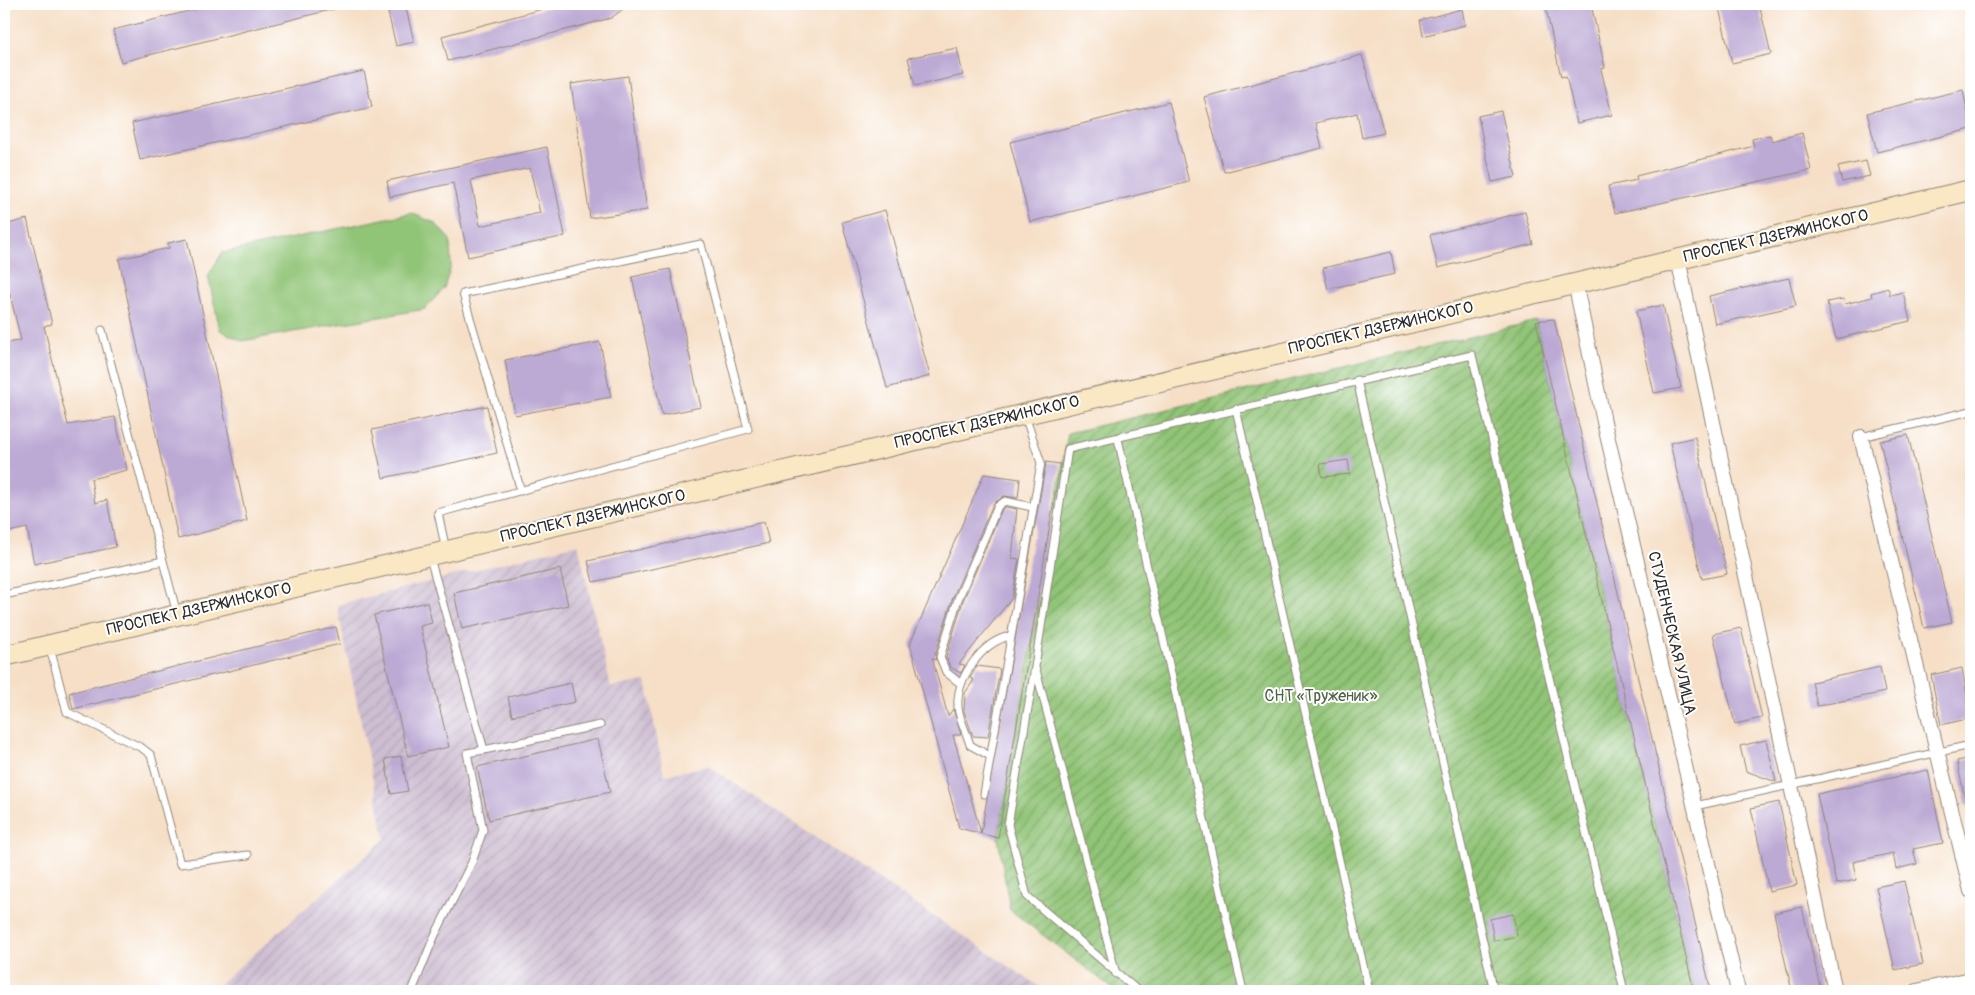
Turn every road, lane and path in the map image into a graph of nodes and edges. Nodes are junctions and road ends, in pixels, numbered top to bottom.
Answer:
1 (1971, 190) edge
2 (1678, 259) junction
3 (1575, 282) junction
4 (102, 330) dead end
5 (1357, 380) junction
6 (1236, 410) junction
7 (1971, 412) edge
8 (1024, 413) junction
9 (1861, 437) joint
10 (1118, 438) junction
11 (521, 491) junction
12 (1032, 507) junction
13 (437, 553) junction
14 (163, 561) junction
15 (4, 594) edge
16 (177, 615) junction
17 (1010, 636) junction
18 (49, 645) junction
19 (4, 656) edge
20 (1035, 667) junction
21 (961, 684) junction
22 (600, 725) dead end
23 (1971, 745) edge
24 (484, 750) junction
25 (1938, 752) junction
26 (990, 756) junction
27 (1790, 785) junction
28 (984, 794) dead end
29 (1695, 806) junction
30 (248, 854) dead end
31 (1971, 891) edge
32 (1116, 974) junction
33 (1971, 979) edge
34 (412, 991) edge
35 (1138, 991) edge
36 (1243, 991) edge
37 (1368, 991) edge
38 (1494, 991) edge
39 (1624, 991) edge
40 (1738, 991) edge
41 (1835, 991) edge
42 (1917, 991) edge

1 - 2 main road, ПРОСПЕКТ ДЗЕРЖИНСКОГО
2 - 3 main road, ПРОСПЕКТ ДЗЕРЖИНСКОГО
2 - 27 street
3 - 8 main road, ПРОСПЕКТ ДЗЕРЖИНСКОГО
3 - 29 street, СТУДЕНЧЕСКАЯ УЛИЦА
4 - 14 lane
5 - 6 lane
5 - 38 lane
5 - 39 lane
6 - 10 lane
6 - 37 lane
7 - 9 lane
8 - 12 lane
8 - 13 main road, ПРОСПЕКТ ДЗЕРЖИНСКОГО
9 - 25 street
10 - 20 lane
10 - 36 lane
11 - 11 lane
11 - 13 lane
12 - 17 lane
12 - 21 lane
13 - 16 main road, ПРОСПЕКТ ДЗЕРЖИНСКОГО
13 - 24 lane
14 - 15 lane
14 - 16 lane
16 - 18 main road, ПРОСПЕКТ ДЗЕРЖИНСКОГО
17 - 21 lane
17 - 26 lane
18 - 19 main road, ПРОСПЕКТ ДЗЕРЖИНСКОГО
18 - 30 lane
20 - 32 lane
20 - 32 lane
21 - 26 lane
22 - 24 lane
23 - 25 lane
24 - 34 lane
25 - 27 lane
25 - 31 street
26 - 28 lane
27 - 29 lane
27 - 41 street
29 - 40 street, СТУДЕНЧЕСКАЯ УЛИЦА
32 - 35 lane
33 - 42 street

